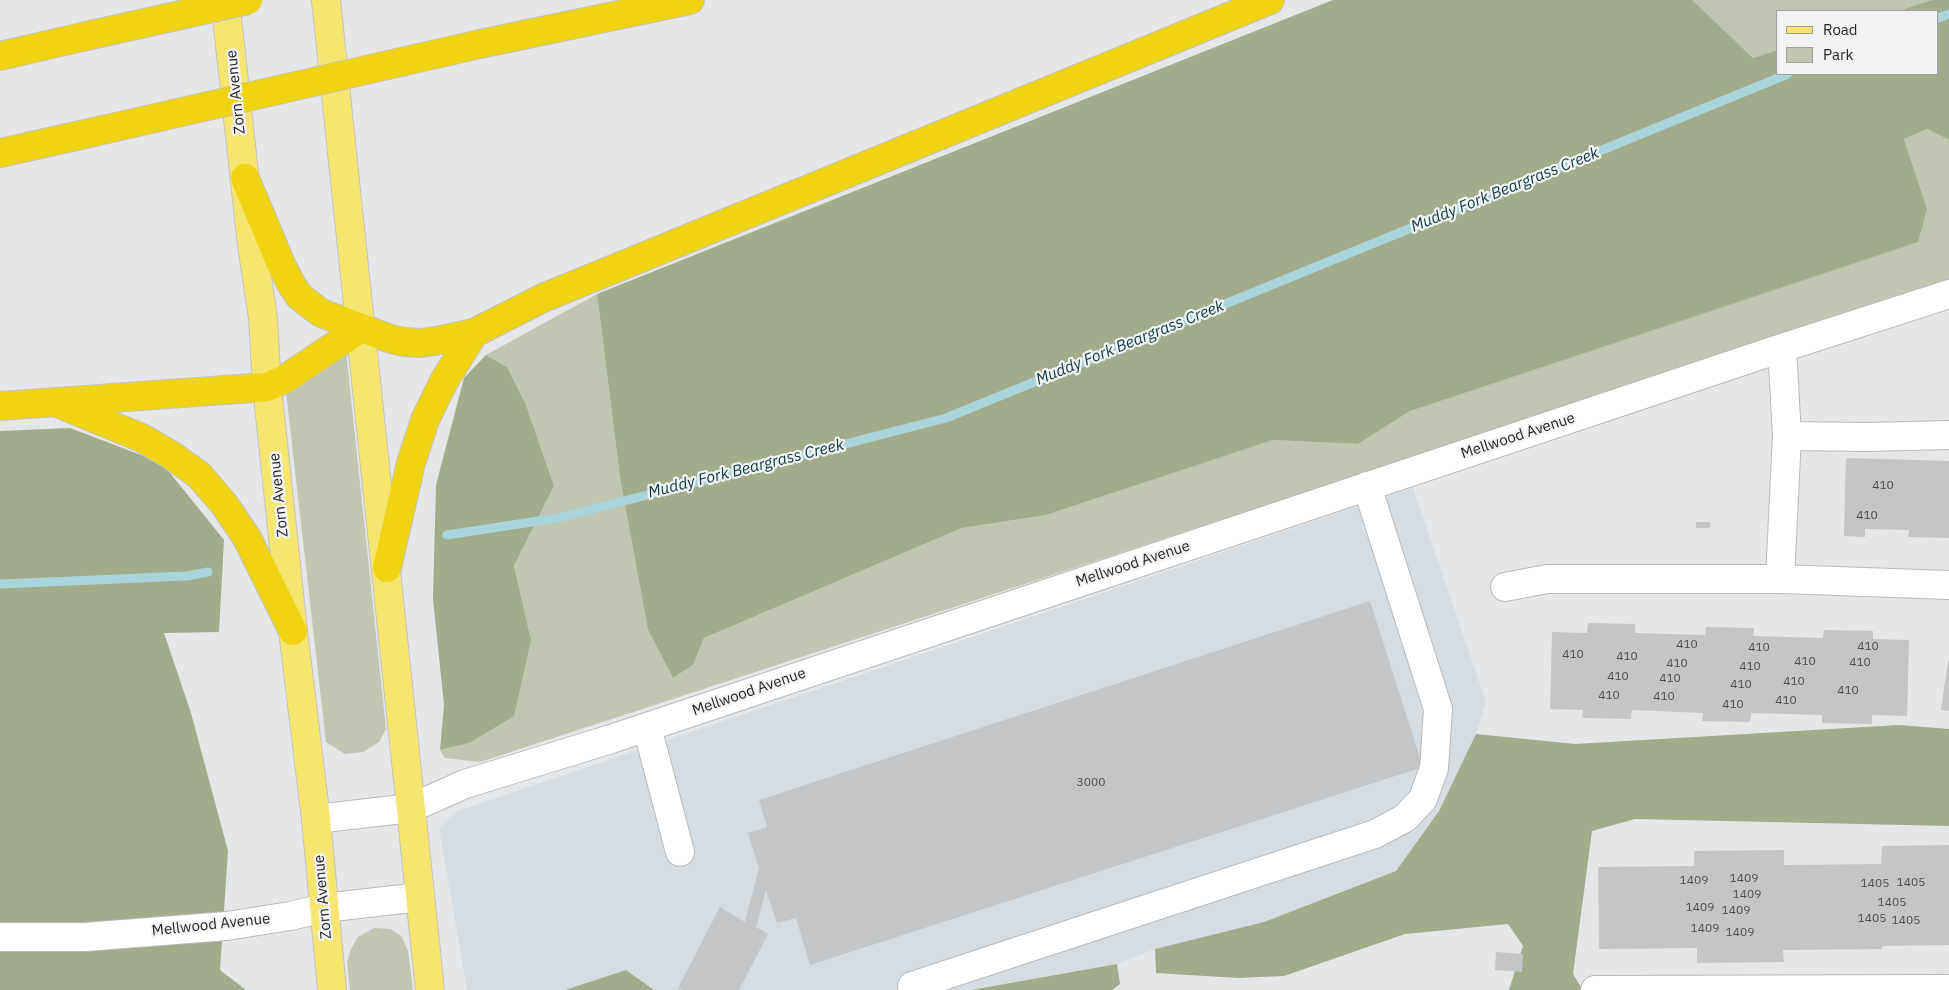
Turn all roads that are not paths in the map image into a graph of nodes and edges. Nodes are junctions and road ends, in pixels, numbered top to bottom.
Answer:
1 (226, 0) edge
2 (248, 0) edge
3 (326, 0) edge
4 (690, 0) edge
5 (1270, 0) edge
6 (0, 56) edge
7 (0, 153) edge
8 (245, 178) junction
9 (1949, 294) edge
10 (361, 328) junction
11 (474, 332) junction
12 (1782, 348) junction
13 (267, 387) junction
14 (56, 402) junction
15 (0, 406) edge
16 (1949, 435) edge
17 (1787, 436) junction
18 (1367, 486) junction
19 (387, 568) junction
20 (1780, 579) junction
21 (1949, 585) edge
22 (1505, 587) dead end
23 (293, 632) junction
24 (647, 727) junction
25 (411, 808) junction
26 (316, 819) junction
27 (680, 852) dead end
28 (420, 897) junction
29 (324, 908) junction
30 (0, 937) edge
31 (912, 986) dead end
32 (1949, 989) edge
33 (332, 990) edge
34 (430, 990) edge
35 (1595, 990) edge

1 - 8 main road, Zorn Avenue
2 - 6 highway, bridge
3 - 10 main road
4 - 7 highway, bridge
5 - 11 highway
8 - 10 highway
8 - 13 main road, Zorn Avenue
9 - 12 street, Mellwood Avenue
10 - 11 highway
10 - 13 highway
10 - 19 main road
11 - 19 highway
12 - 17 street
12 - 18 street, Mellwood Avenue
13 - 14 highway
13 - 23 main road, Zorn Avenue
14 - 15 highway
14 - 23 highway
16 - 17 street
17 - 20 street
18 - 24 street, Mellwood Avenue
18 - 31 street
19 - 25 main road
20 - 21 street
20 - 22 street
23 - 26 main road, Zorn Avenue
24 - 25 street, Mellwood Avenue
24 - 27 street
25 - 26 street, Mellwood Avenue
25 - 28 main road
26 - 29 main road, Zorn Avenue
28 - 29 street, Mellwood Avenue
28 - 34 main road
29 - 30 street, Mellwood Avenue
29 - 33 main road, Zorn Avenue
32 - 35 street

